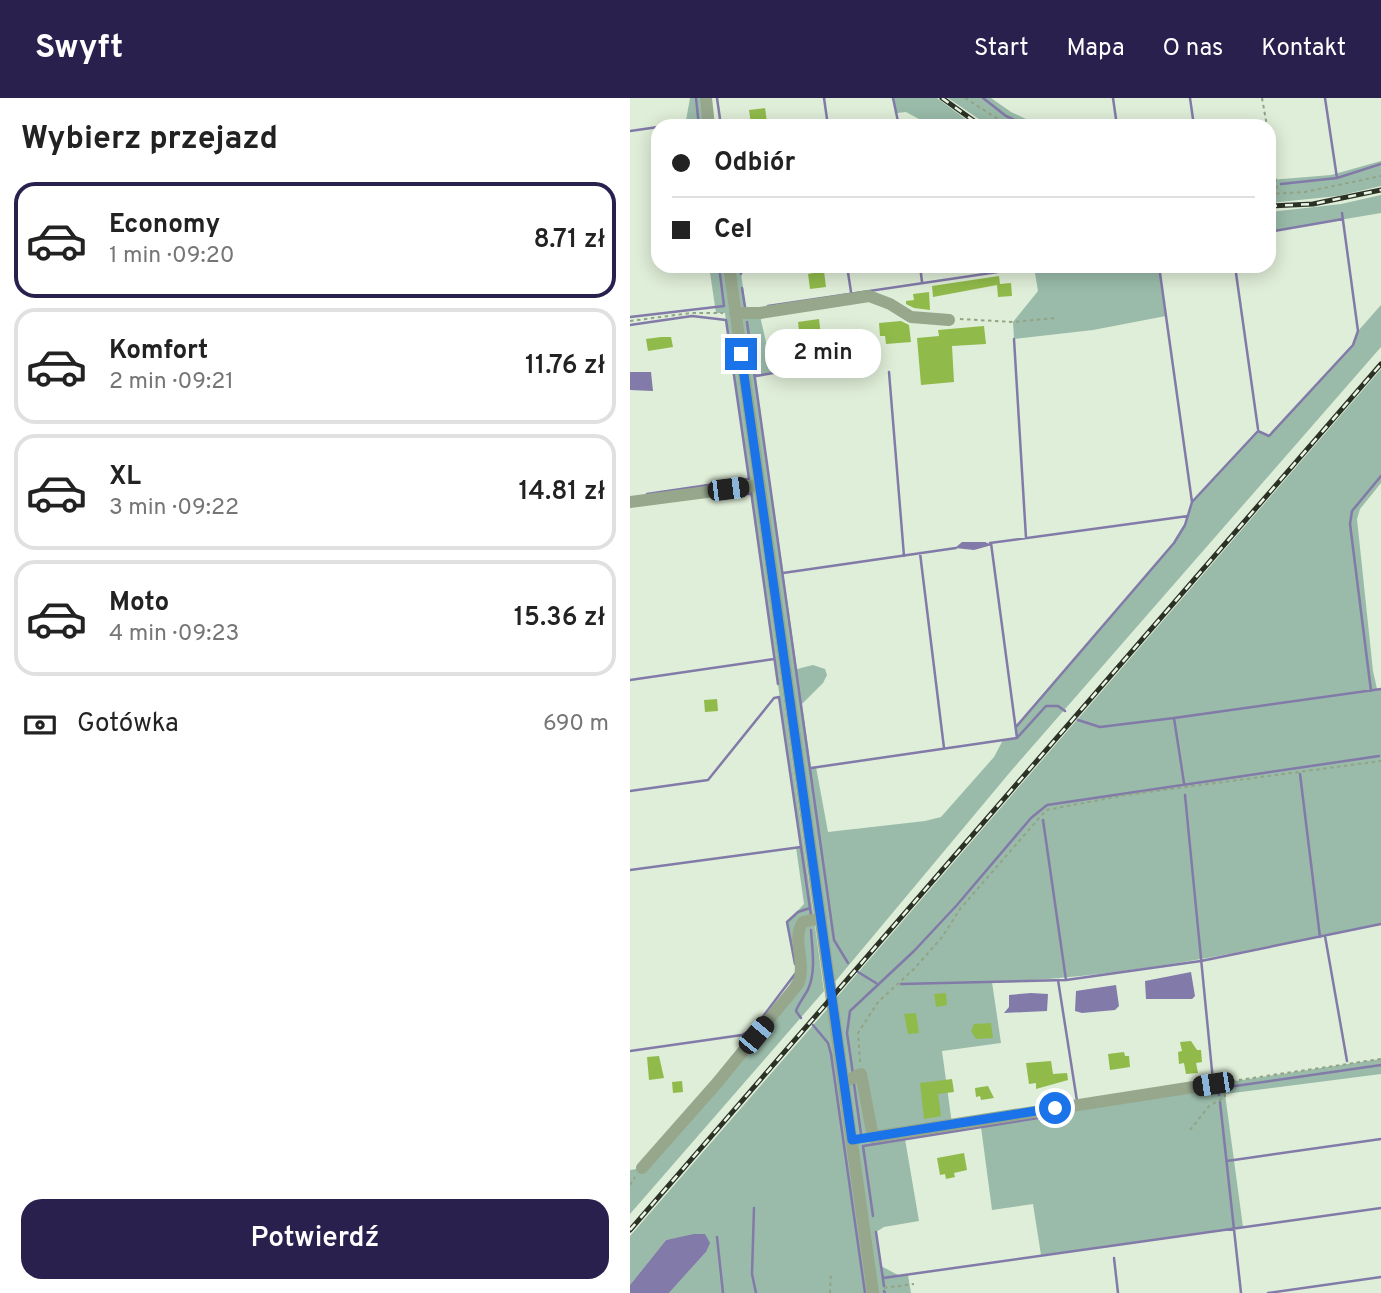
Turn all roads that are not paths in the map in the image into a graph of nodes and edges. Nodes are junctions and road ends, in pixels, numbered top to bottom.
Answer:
1 (706, 98) edge
2 (708, 119) edge
3 (730, 273) edge
4 (735, 313) junction
5 (948, 320) road end
6 (760, 485) junction
7 (630, 502) edge
8 (821, 918) junction
9 (844, 1082) junction
10 (1213, 1084) dead end
11 (873, 1137) junction
12 (852, 1140) junction
13 (642, 1168) dead end
14 (873, 1292) edge

1 - 2 street
3 - 4 street
4 - 5 street
4 - 6 street
6 - 7 street
6 - 8 street
8 - 9 street
8 - 13 street
9 - 11 street
9 - 12 street
10 - 11 street
11 - 12 street
12 - 14 street

